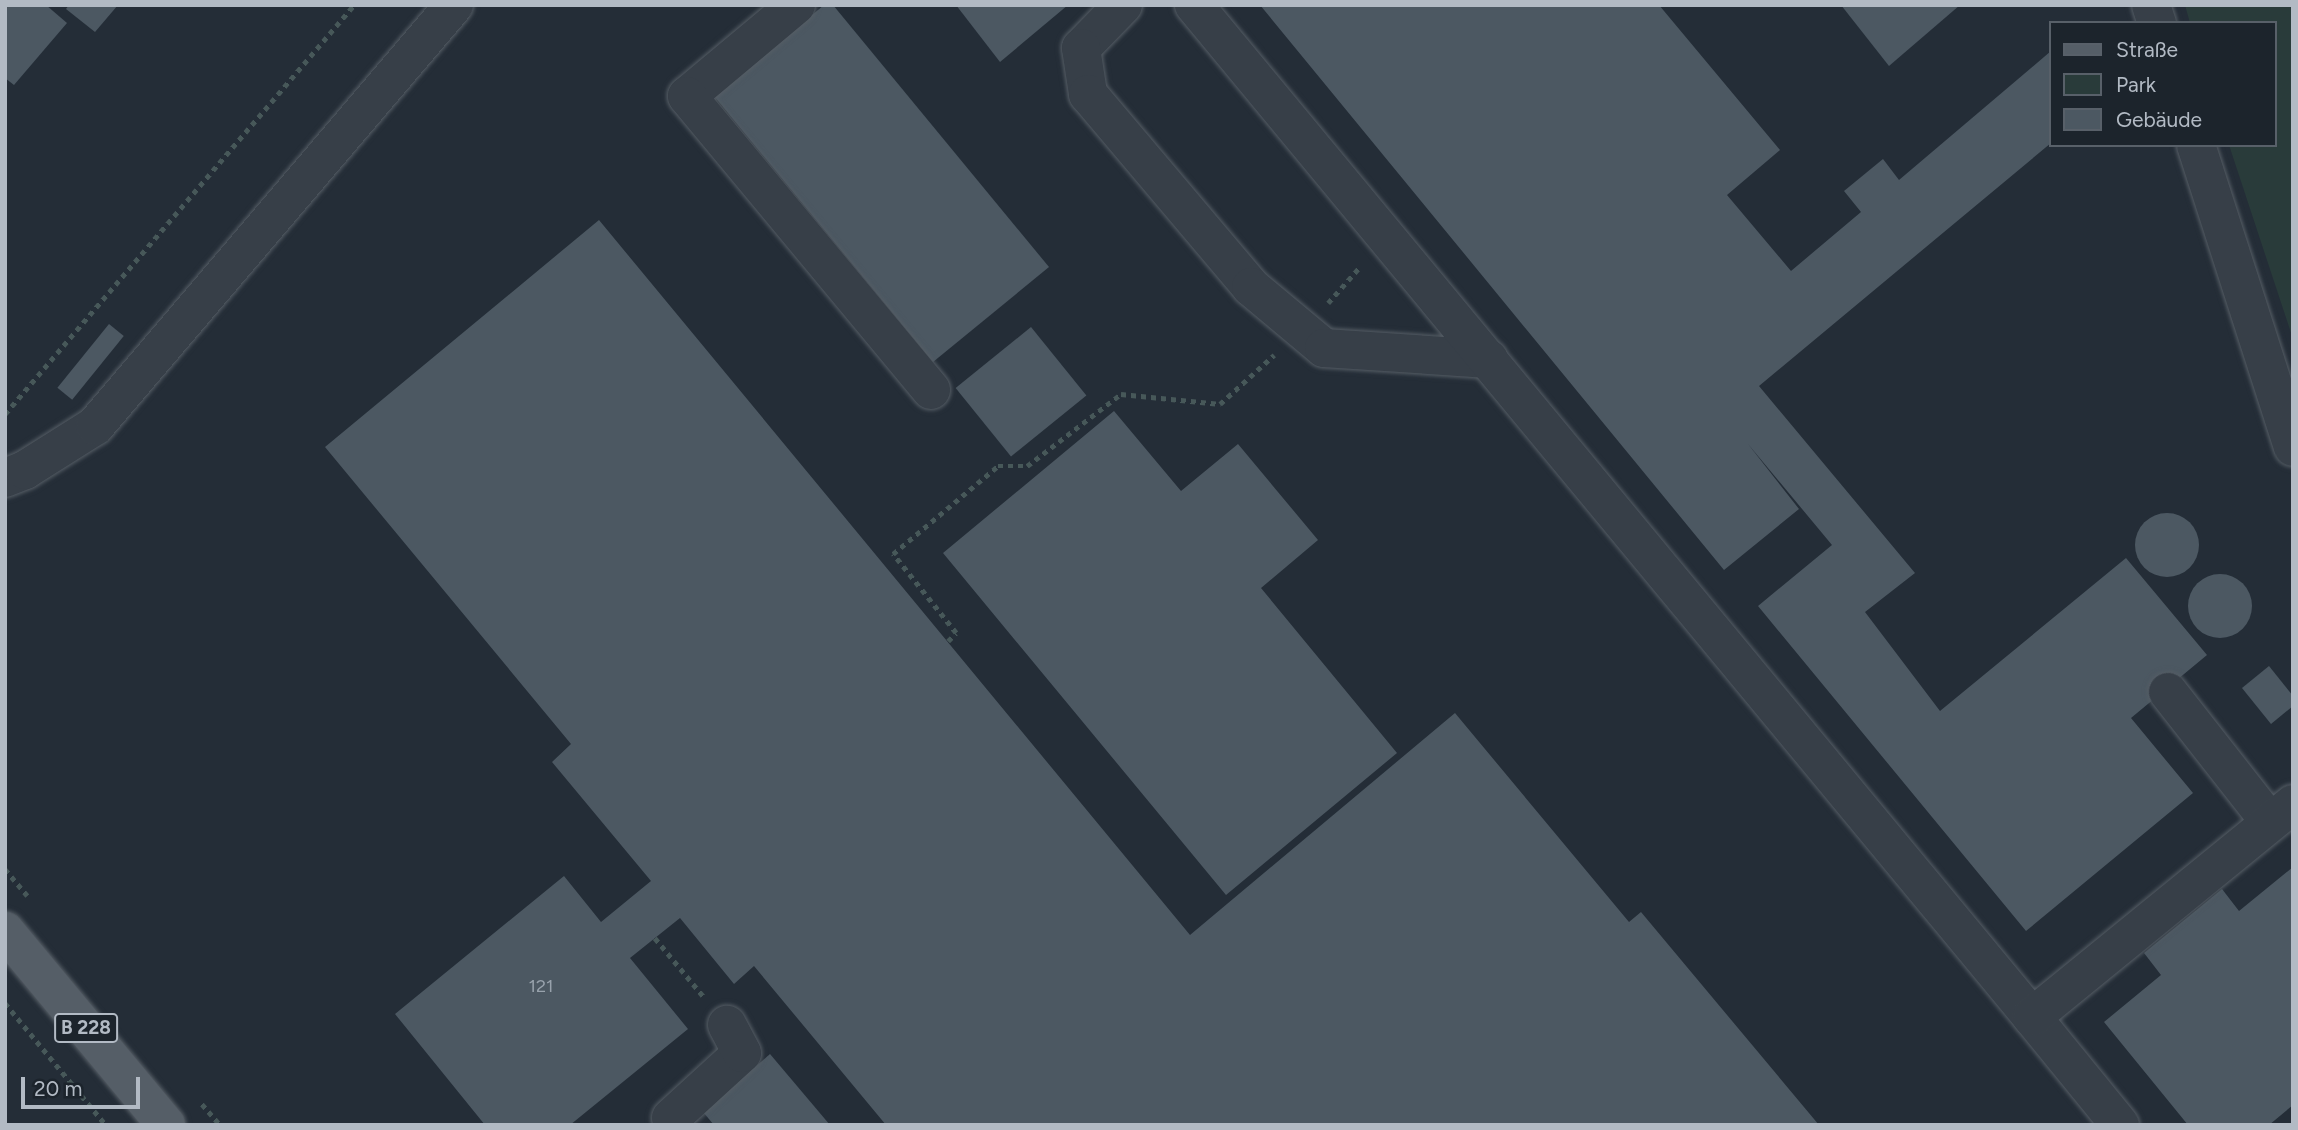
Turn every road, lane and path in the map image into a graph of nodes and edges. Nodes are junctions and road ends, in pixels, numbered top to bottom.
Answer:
1 (354, 5) edge
2 (454, 5) edge
3 (796, 5) edge
4 (1123, 5) edge
5 (1194, 5) edge
6 (2197, 147) edge
7 (1359, 260) dead end
8 (1303, 330) junction
9 (1489, 359) junction
10 (931, 390) dead end
11 (5, 414) edge
12 (2293, 447) edge
13 (5, 478) edge
14 (948, 641) dead end
15 (2168, 692) dead end
16 (2282, 813) edge
17 (5, 931) edge
18 (655, 938) dead end
19 (5, 1003) edge
20 (2032, 1017) junction
21 (727, 1025) joint
22 (671, 1118) dead end
23 (106, 1125) edge
24 (166, 1125) edge
25 (2120, 1125) edge

1 - 11 path
2 - 13 lane
3 - 10 lane
4 - 8 lane
5 - 9 lane
6 - 12 lane
7 - 8 path
8 - 9 lane
8 - 14 path
9 - 20 lane
15 - 16 lane
16 - 20 lane
17 - 24 main road, B 228
18 - 21 path
19 - 23 path
20 - 25 lane
21 - 22 lane

